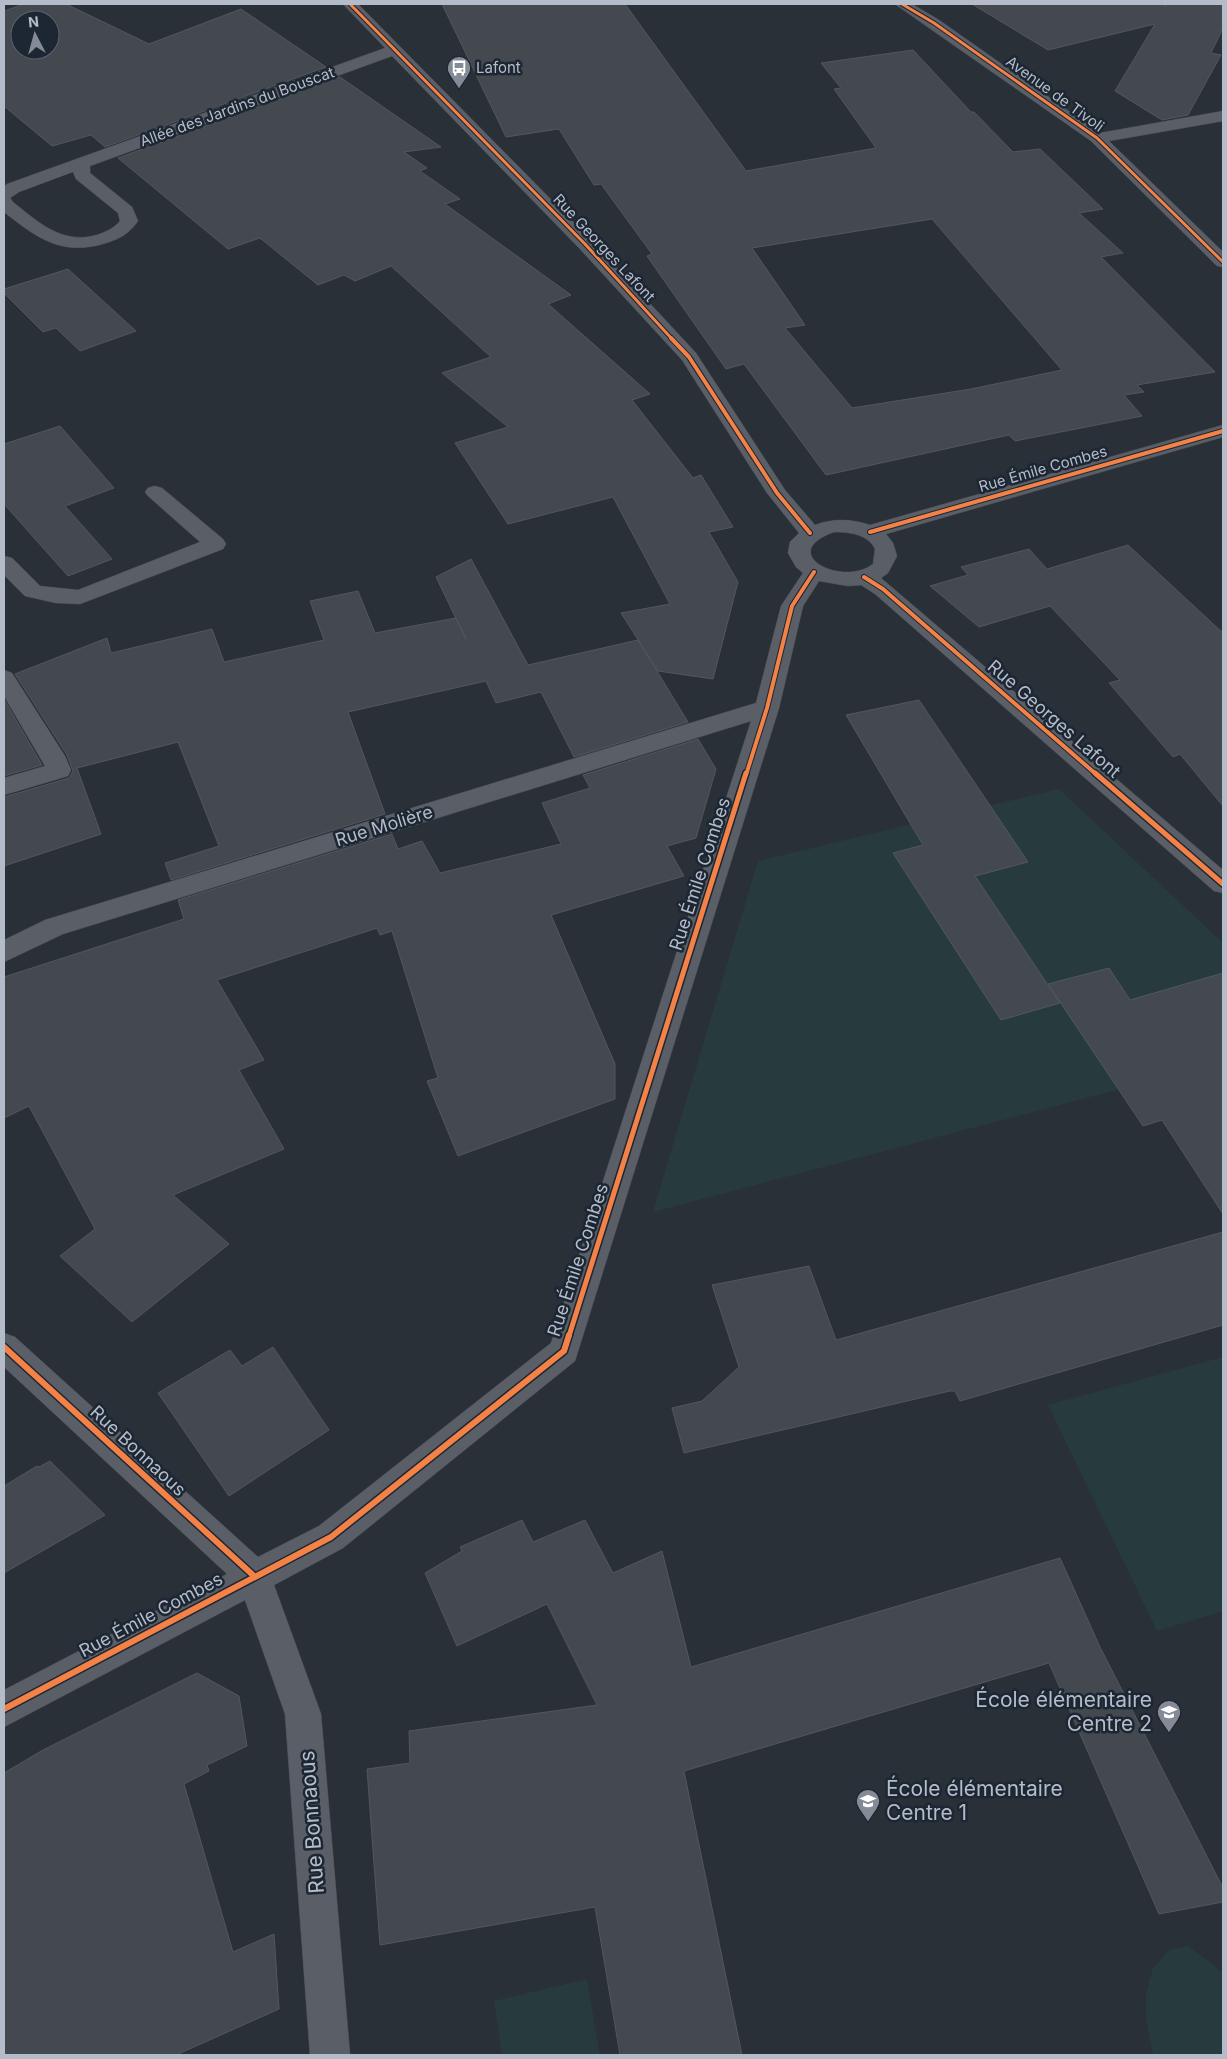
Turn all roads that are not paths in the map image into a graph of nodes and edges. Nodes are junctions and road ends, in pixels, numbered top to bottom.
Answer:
1 (350, 4) edge
2 (902, 4) edge
3 (394, 50) junction
4 (1223, 116) edge
5 (1097, 138) junction
6 (81, 164) junction
7 (4, 194) edge
8 (4, 201) edge
9 (1223, 262) edge
10 (1223, 431) edge
11 (155, 492) dead end
12 (870, 532) junction
13 (810, 533) junction
14 (4, 563) edge
15 (814, 572) junction
16 (864, 578) junction
17 (4, 678) edge
18 (767, 708) junction
19 (4, 786) edge
20 (1223, 884) edge
21 (4, 952) edge
22 (4, 1346) edge
23 (254, 1576) junction
24 (4, 1709) edge
25 (330, 2055) edge

1 - 3 street, Rue Georges Lafont
2 - 5 street, Avenue de Tivoli
3 - 6 street, Allée des Jardins du Bouscat
3 - 13 street, Rue Georges Lafont
4 - 5 street
5 - 9 street, Avenue de Tivoli
6 - 7 street, Allée des Jardins du Bouscat
6 - 8 street
10 - 12 street, Rue Émile Combes
11 - 14 street
12 - 13 street
12 - 16 street
13 - 15 street
15 - 16 street
15 - 18 street, Rue Émile Combes
16 - 20 street, Rue Georges Lafont
17 - 19 street
18 - 21 street, Rue Molière
18 - 23 street, Rue Émile Combes
22 - 23 street, Rue Bonnaous
23 - 24 street, Rue Émile Combes
23 - 25 street, Rue Bonnaous

